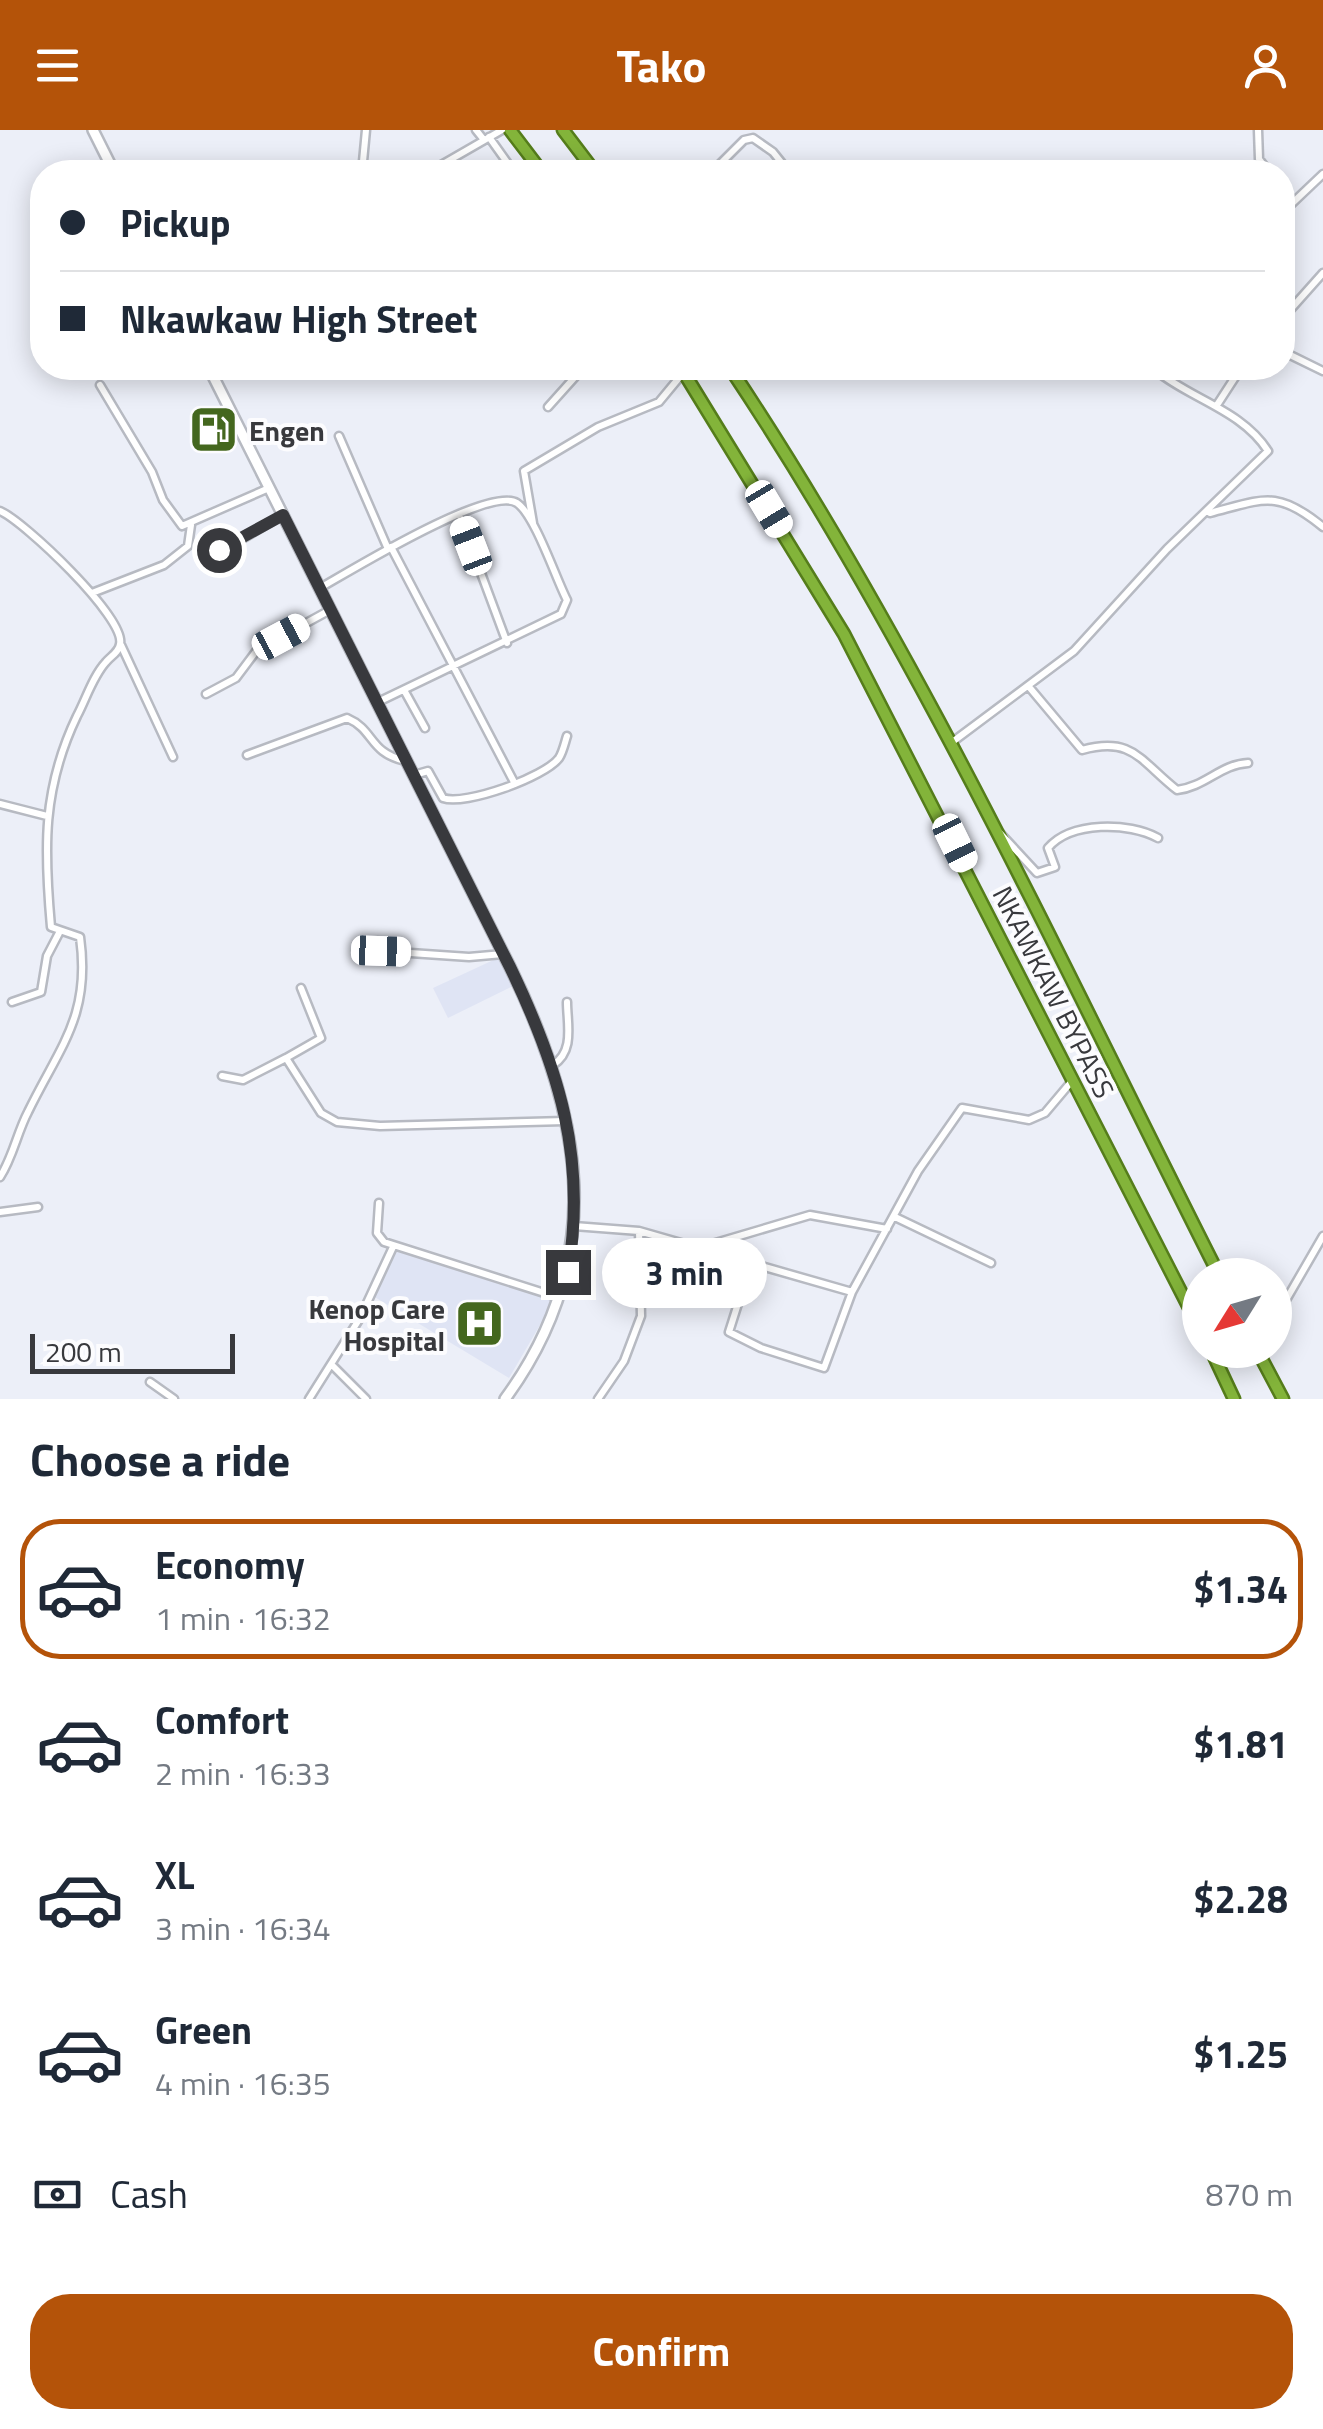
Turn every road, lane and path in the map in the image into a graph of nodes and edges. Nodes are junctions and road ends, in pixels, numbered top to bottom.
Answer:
1 (93, 130) edge
2 (366, 130) edge
3 (476, 130) edge
4 (502, 130) edge
5 (510, 130) edge
6 (563, 130) edge
7 (1258, 130) edge
8 (486, 138) junction
9 (108, 160) edge
10 (363, 160) edge
11 (456, 160) edge
12 (504, 160) edge
13 (533, 160) edge
14 (585, 160) edge
15 (724, 160) edge
16 (779, 160) edge
17 (1260, 160) edge
18 (1323, 174) edge
19 (1295, 201) edge
20 (1323, 273) edge
21 (1295, 304) edge
22 (1295, 358) edge
23 (1323, 371) edge
24 (215, 380) edge
25 (573, 380) edge
26 (674, 380) edge
27 (688, 380) edge
28 (737, 380) edge
29 (1168, 380) edge
30 (1233, 380) edge
31 (100, 385) dead end
32 (1216, 406) junction
33 (548, 407) dead end
34 (339, 436) dead end
35 (268, 488) junction
36 (0, 511) edge
37 (458, 514) junction
38 (1208, 514) junction
39 (283, 515) junction
40 (191, 525) junction
41 (1323, 527) edge
42 (537, 536) junction
43 (390, 548) junction
44 (206, 560) dead end
45 (320, 588) junction
46 (92, 594) junction
47 (330, 610) junction
48 (507, 642) junction
49 (120, 644) junction
50 (452, 668) junction
51 (1030, 688) junction
52 (404, 690) junction
53 (206, 694) dead end
54 (378, 702) junction
55 (425, 728) dead end
56 (567, 736) dead end
57 (950, 743) junction
58 (173, 756) dead end
59 (247, 756) dead end
60 (406, 761) junction
61 (1248, 763) dead end
62 (412, 776) junction
63 (515, 784) junction
64 (0, 804) edge
65 (47, 816) junction
66 (994, 831) junction
67 (1158, 838) dead end
68 (59, 933) junction
69 (381, 951) dead end
70 (503, 954) junction
71 (301, 988) dead end
72 (12, 1002) dead end
73 (567, 1002) dead end
74 (286, 1058) junction
75 (553, 1065) junction
76 (222, 1076) dead end
77 (1072, 1080) junction
78 (566, 1120) junction
79 (0, 1176) edge
80 (379, 1203) dead end
81 (38, 1207) dead end
82 (0, 1212) edge
83 (895, 1217) junction
84 (574, 1226) junction
85 (887, 1228) junction
86 (640, 1231) junction
87 (1323, 1236) edge
88 (393, 1247) junction
89 (701, 1248) junction
90 (1210, 1258) edge
91 (991, 1263) dead end
92 (750, 1266) junction
93 (1292, 1290) edge
94 (852, 1292) junction
95 (1182, 1294) edge
96 (561, 1298) junction
97 (333, 1366) junction
98 (1219, 1368) edge
99 (1267, 1368) edge
100 (150, 1382) dead end
101 (174, 1399) edge
102 (310, 1399) edge
103 (366, 1399) edge
104 (505, 1399) edge
105 (598, 1399) edge
106 (1234, 1399) edge
107 (1283, 1399) edge

1 - 9 main road
2 - 10 street
3 - 8 street
4 - 8 street
5 - 13 highway
6 - 14 highway
7 - 17 street
8 - 11 street
8 - 12 street
15 - 16 street
18 - 19 street
20 - 21 street
22 - 23 street
24 - 35 main road
25 - 33 street
26 - 42 street
27 - 77 highway, NKAWKAW BYPASS
28 - 57 highway, NKAWKAW BYPASS
29 - 32 street
30 - 32 street
31 - 40 street
32 - 38 street
34 - 43 street
35 - 39 main road
35 - 40 street
36 - 46 street
37 - 42 street
37 - 43 street
37 - 48 street
38 - 41 street
38 - 51 street
39 - 44 street
39 - 45 main road
40 - 46 street
42 - 48 street
43 - 45 street
43 - 50 street
45 - 47 main road
46 - 49 street
47 - 53 street
47 - 54 main road
48 - 50 street
49 - 58 street
49 - 65 street
50 - 52 street
50 - 63 street
51 - 57 street
51 - 61 street
52 - 54 street
52 - 55 street
54 - 60 main road
56 - 63 street
57 - 66 highway, NKAWKAW BYPASS
59 - 60 street
60 - 62 main road
62 - 63 street
62 - 70 main road
64 - 65 street
65 - 68 street
66 - 67 street
66 - 90 highway, NKAWKAW BYPASS
68 - 72 street
68 - 79 street
69 - 70 street
70 - 75 main road
71 - 74 street
73 - 75 street
74 - 76 street
74 - 78 street
75 - 78 main road
77 - 83 street
77 - 95 highway, NKAWKAW BYPASS
78 - 84 main road
80 - 88 street
81 - 82 street
83 - 85 street
83 - 91 street
84 - 86 street
84 - 96 main road
85 - 89 street
85 - 94 street
86 - 89 street
86 - 105 street
87 - 93 street
88 - 96 street
88 - 97 street
89 - 92 street
92 - 94 street
92 - 94 street
96 - 104 main road
97 - 102 street
97 - 103 street
98 - 106 highway
99 - 107 highway
100 - 101 street

